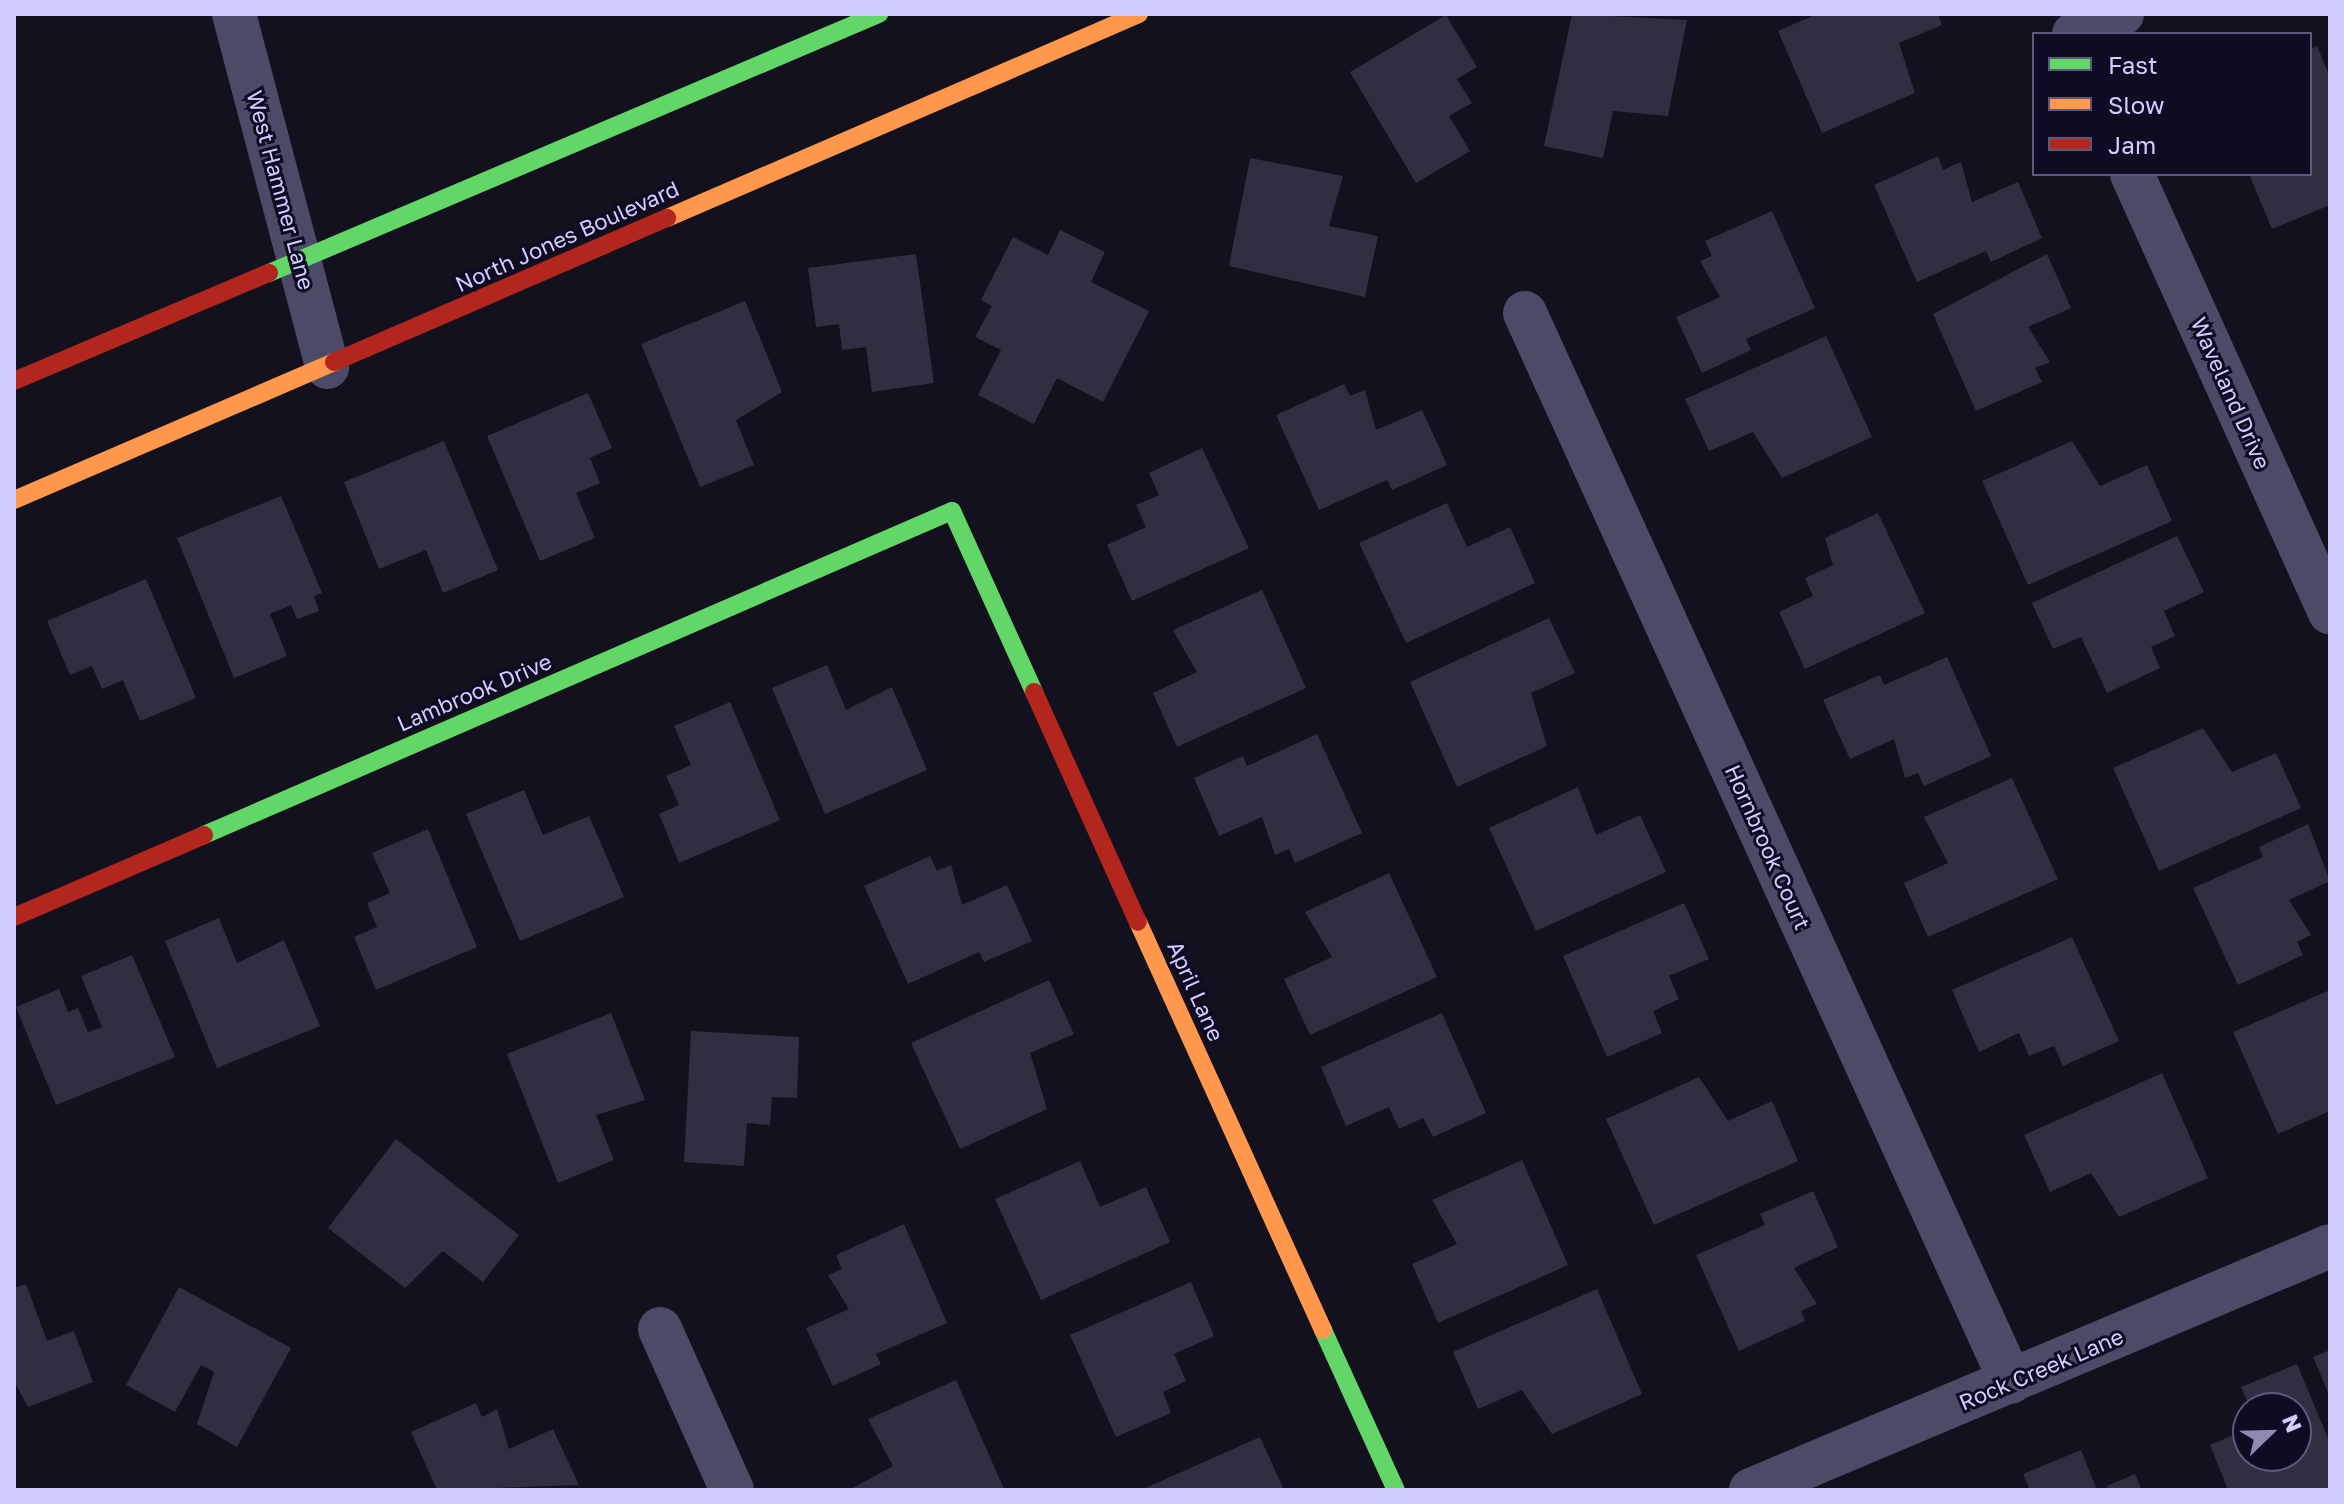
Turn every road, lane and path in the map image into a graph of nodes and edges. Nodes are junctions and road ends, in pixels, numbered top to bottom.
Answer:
1 (234, 14) edge
2 (879, 14) edge
3 (1139, 14) edge
4 (2059, 14) edge
5 (2122, 14) edge
6 (2070, 32) edge
7 (2076, 32) edge
8 (2133, 176) edge
9 (299, 261) junction
10 (1525, 313) dead end
11 (327, 367) junction
12 (14, 381) edge
13 (14, 500) edge
14 (952, 511) joint
15 (2326, 591) edge
16 (14, 917) edge
17 (2330, 1246) edge
18 (660, 1329) dead end
19 (2011, 1382) junction
20 (732, 1490) edge
21 (1396, 1490) edge
22 (1751, 1490) edge

1 - 9 street, West Hammer Lane
2 - 9 main road
3 - 11 main road, North Jones Boulevard
4 - 6 street
5 - 7 street
8 - 15 street, Waveland Drive
9 - 11 street, West Hammer Lane
9 - 12 main road
10 - 19 street, Hornbrook Court
11 - 13 main road, North Jones Boulevard
14 - 16 main road, Lambrook Drive
14 - 21 main road, April Lane
17 - 19 street, Rock Creek Lane
18 - 20 street
19 - 22 street, Rock Creek Lane

